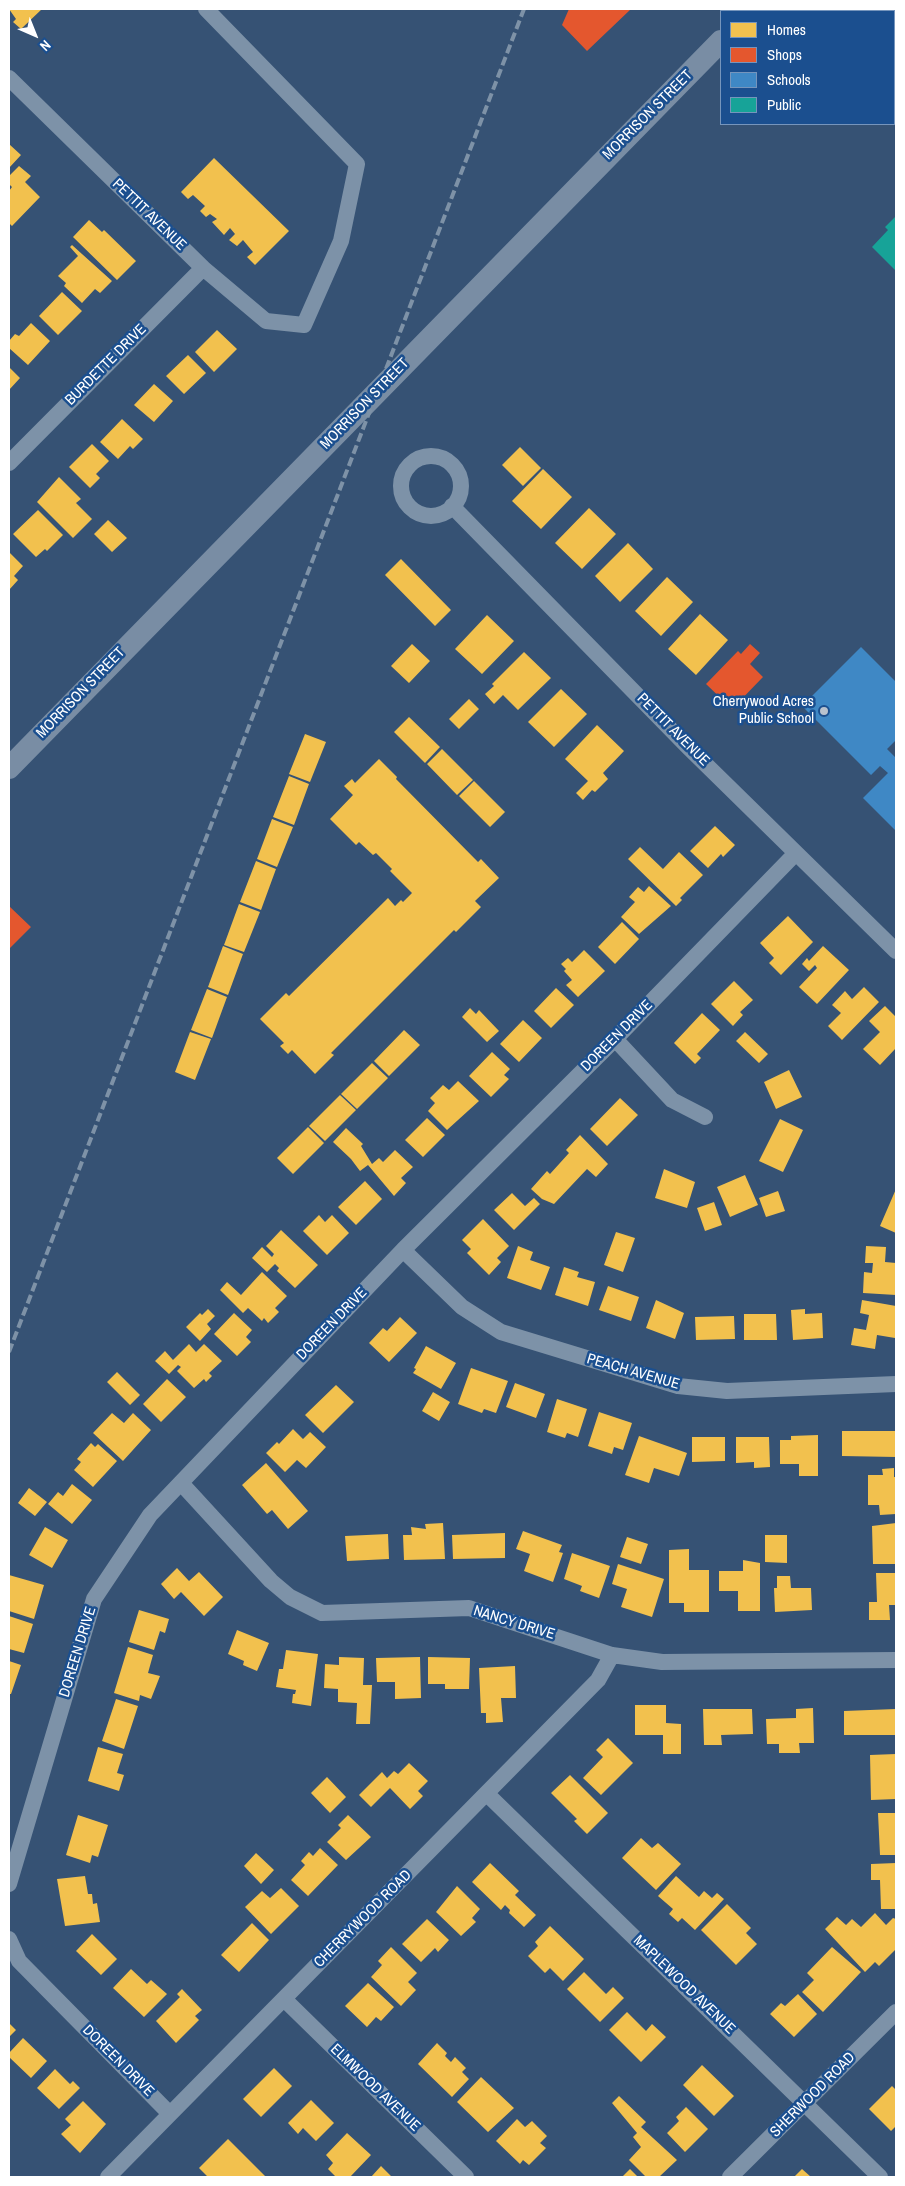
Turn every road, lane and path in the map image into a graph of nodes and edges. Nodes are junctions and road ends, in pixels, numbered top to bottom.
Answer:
1 (206, 9) edge
2 (720, 42) edge
3 (9, 78) edge
4 (203, 268) junction
5 (9, 463) edge
6 (452, 506) dead end
7 (9, 768) edge
8 (796, 853) junction
9 (896, 951) edge
10 (615, 1039) junction
11 (705, 1117) dead end
12 (403, 1250) junction
13 (896, 1384) edge
14 (181, 1483) junction
15 (612, 1655) junction
16 (896, 1660) edge
17 (486, 1794) junction
18 (9, 1884) edge
19 (9, 1939) edge
20 (284, 1999) junction
21 (896, 2012) edge
22 (805, 2103) junction
23 (170, 2114) junction
24 (108, 2177) edge
25 (466, 2177) edge
26 (730, 2177) edge
27 (880, 2177) edge

1 - 4 street, PETTIT AVENUE
2 - 7 street, MORRISON STREET
3 - 4 street, PETTIT AVENUE
4 - 5 street, BURDETTE DRIVE
6 - 8 street, PETTIT AVENUE
8 - 9 street, PETTIT AVENUE
8 - 10 street, DOREEN DRIVE
10 - 11 street
10 - 12 street, DOREEN DRIVE
12 - 13 street, PEACH AVENUE
12 - 14 street, DOREEN DRIVE
14 - 15 street, NANCY DRIVE
14 - 18 street, DOREEN DRIVE
15 - 16 street, NANCY DRIVE
15 - 17 street, CHERRYWOOD ROAD
17 - 20 street, CHERRYWOOD ROAD
17 - 22 street, MAPLEWOOD AVENUE
19 - 23 street, DOREEN DRIVE
20 - 23 street, CHERRYWOOD ROAD
20 - 25 street, ELMWOOD AVENUE
21 - 22 street, SHERWOOD ROAD
22 - 26 street, SHERWOOD ROAD
22 - 27 street, MAPLEWOOD AVENUE
23 - 24 street, CHERRYWOOD ROAD

